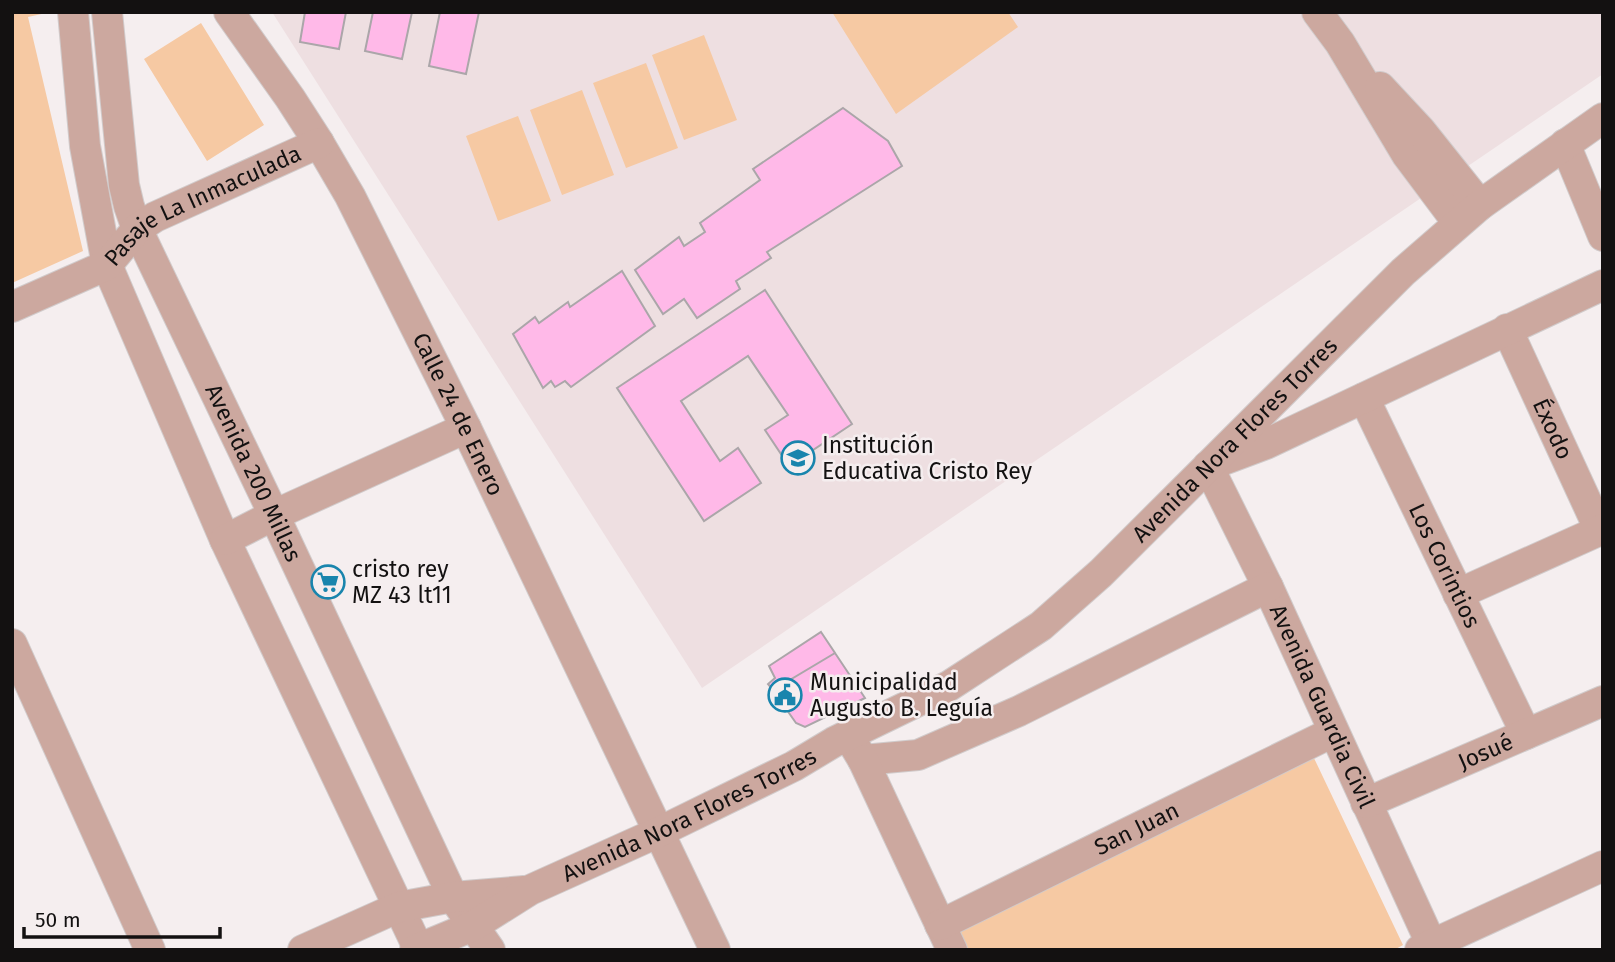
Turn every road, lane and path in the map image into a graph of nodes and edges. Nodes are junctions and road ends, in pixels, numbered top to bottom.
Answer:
1 (72, 12) edge
2 (107, 12) edge
3 (229, 12) edge
4 (1317, 12) edge
5 (1603, 118) edge
6 (319, 143) junction
7 (1565, 144) junction
8 (1469, 214) junction
9 (137, 229) junction
10 (1603, 236) edge
11 (107, 265) junction
12 (1603, 285) edge
13 (12, 307) edge
14 (1507, 329) junction
15 (1364, 398) junction
16 (466, 428) junction
17 (1208, 466) junction
18 (274, 515) junction
19 (1601, 530) edge
20 (225, 540) junction
21 (1268, 587) junction
22 (1458, 594) junction
23 (12, 644) edge
24 (1603, 701) edge
25 (1334, 732) junction
26 (1526, 734) junction
27 (856, 748) junction
28 (1366, 803) junction
29 (659, 832) junction
30 (1603, 866) edge
31 (530, 890) junction
32 (453, 897) junction
33 (399, 907) junction
34 (473, 926) junction
35 (946, 937) edge
36 (1428, 948) edge
37 (417, 949) edge
38 (150, 950) edge
39 (303, 950) edge
40 (490, 950) edge
41 (715, 950) edge

1 - 11 street
2 - 9 street, Avenida 200 Millas
3 - 6 street, Calle 24 de Enero
4 - 8 street
5 - 7 street, Avenida Nora Flores Torres
6 - 9 street, Pasaje La Inmaculada
6 - 16 street, Calle 24 de Enero
7 - 8 street, Avenida Nora Flores Torres
7 - 10 street
8 - 17 street, Avenida Nora Flores Torres
9 - 11 street, Pasaje La Inmaculada
9 - 18 street, Avenida 200 Millas
11 - 13 street, Pasaje La Inmaculada
11 - 20 street
12 - 14 street
14 - 15 street
14 - 19 street, Éxodo
15 - 17 street
15 - 22 street, Los Corintios
16 - 18 street
16 - 29 street, Calle 24 de Enero
17 - 21 street, Avenida Guardia Civil
17 - 27 street, Avenida Nora Flores Torres
18 - 20 street
18 - 32 street, Avenida 200 Millas
19 - 22 street
20 - 33 street
21 - 25 street, Avenida Guardia Civil
21 - 27 street, Avenida Nora Flores Torres
22 - 26 street, Los Corintios
23 - 38 street
24 - 26 street, Josué
25 - 28 street, Avenida Guardia Civil
25 - 35 street, San Juan
26 - 28 street, Josué
27 - 29 street, Avenida Nora Flores Torres
27 - 35 street
28 - 36 street, Avenida Guardia Civil
29 - 31 street, Avenida Nora Flores Torres
29 - 41 street, Calle 24 de Enero
30 - 36 street
31 - 32 street, Avenida Nora Flores Torres
31 - 34 street, Avenida Nora Flores Torres
32 - 33 street, Avenida Nora Flores Torres
32 - 34 street, Avenida 200 Millas
33 - 37 street
33 - 39 street, Avenida Nora Flores Torres
34 - 37 street, Avenida Nora Flores Torres
34 - 40 street, Avenida 200 Millas

